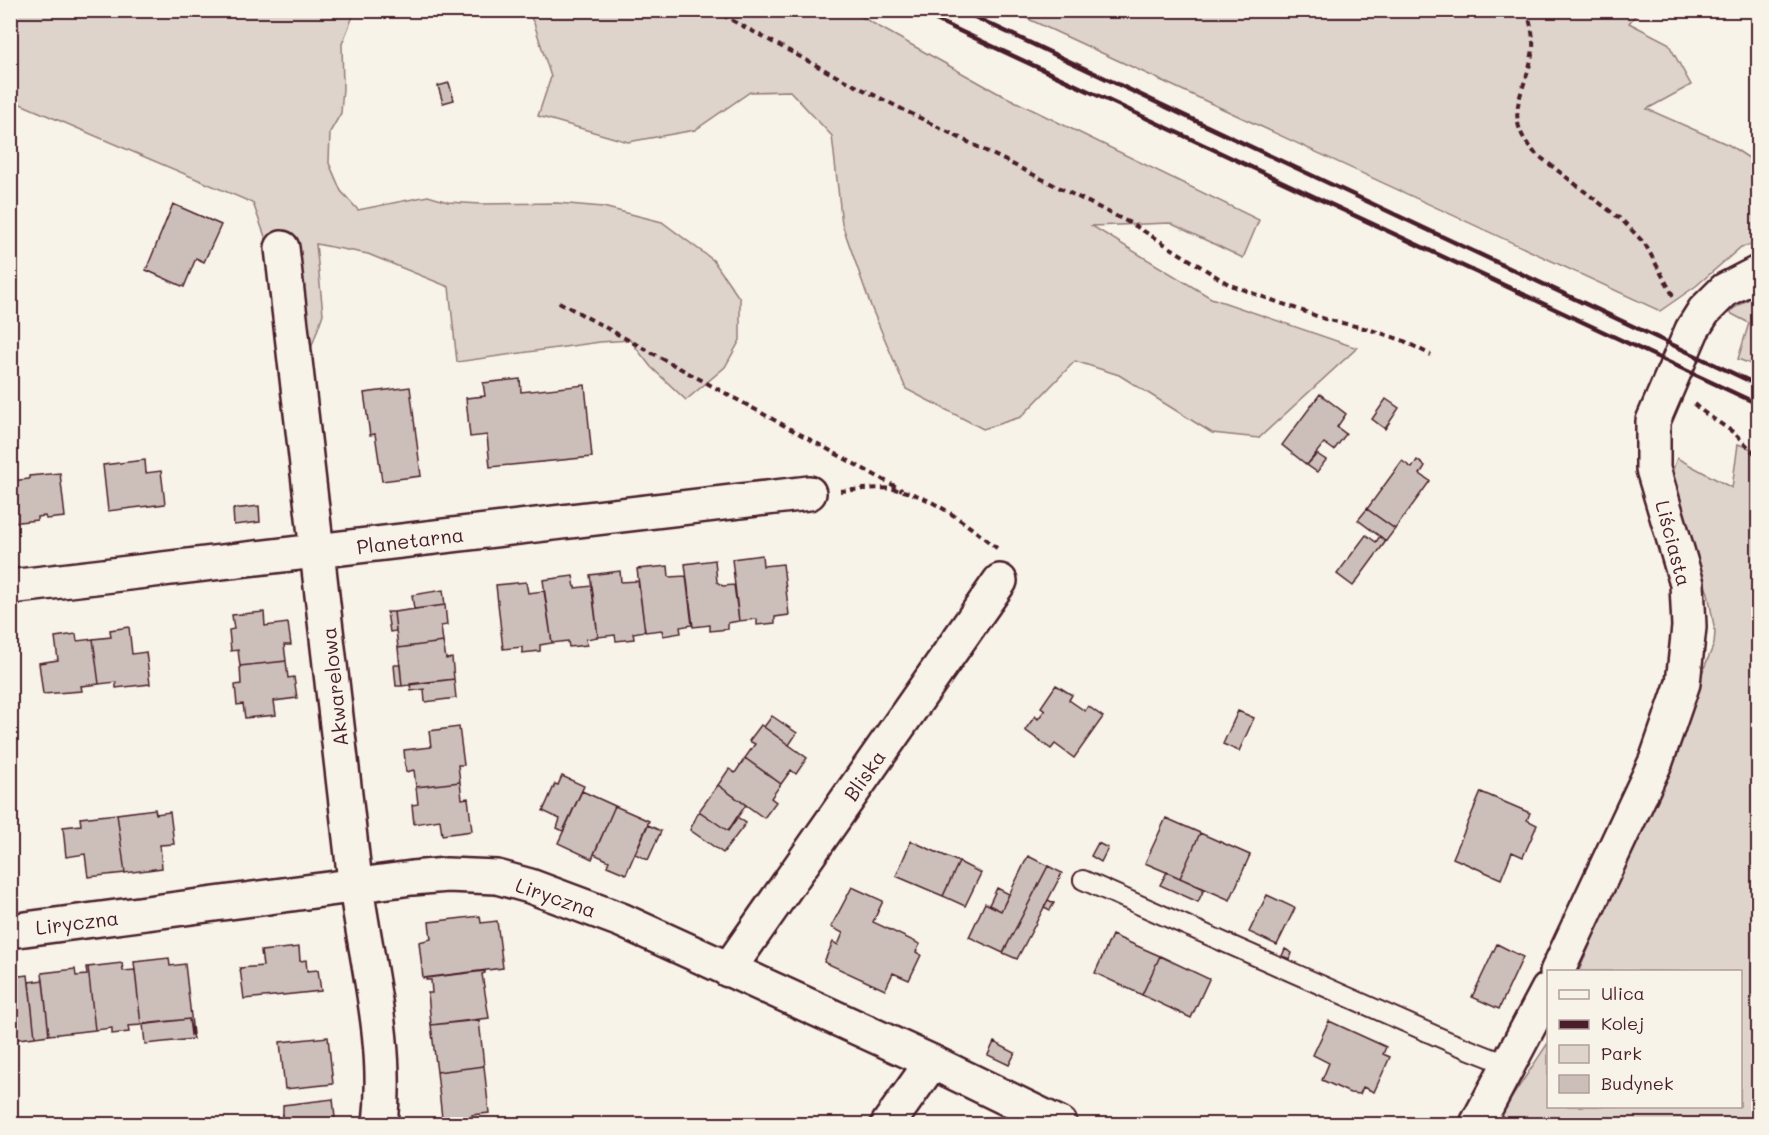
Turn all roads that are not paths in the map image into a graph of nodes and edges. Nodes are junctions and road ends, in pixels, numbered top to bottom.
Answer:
1 (282, 248) dead end
2 (1758, 273) edge
3 (809, 493) road end
4 (319, 551) junction
5 (1000, 581) road end
6 (10, 587) edge
7 (1083, 879) dead end
8 (356, 885) junction
9 (10, 931) edge
10 (728, 970) junction
11 (1558, 970) edge
12 (1547, 992) edge
13 (932, 1062) junction
14 (1509, 1065) junction
15 (380, 1125) edge
16 (888, 1125) edge
17 (1060, 1125) edge
18 (1477, 1125) edge

1 - 4 street, Akwarelowa
2 - 11 street, Liściasta
3 - 4 street, Planetarna
4 - 6 street, Planetarna
4 - 8 street, Akwarelowa
5 - 10 street, Bliska
7 - 14 lane
8 - 9 street, Liryczna
8 - 10 street, Liryczna
8 - 15 street, Akwarelowa
10 - 13 street, Liryczna
12 - 14 street
13 - 16 street
13 - 17 street, Liryczna
14 - 18 street

